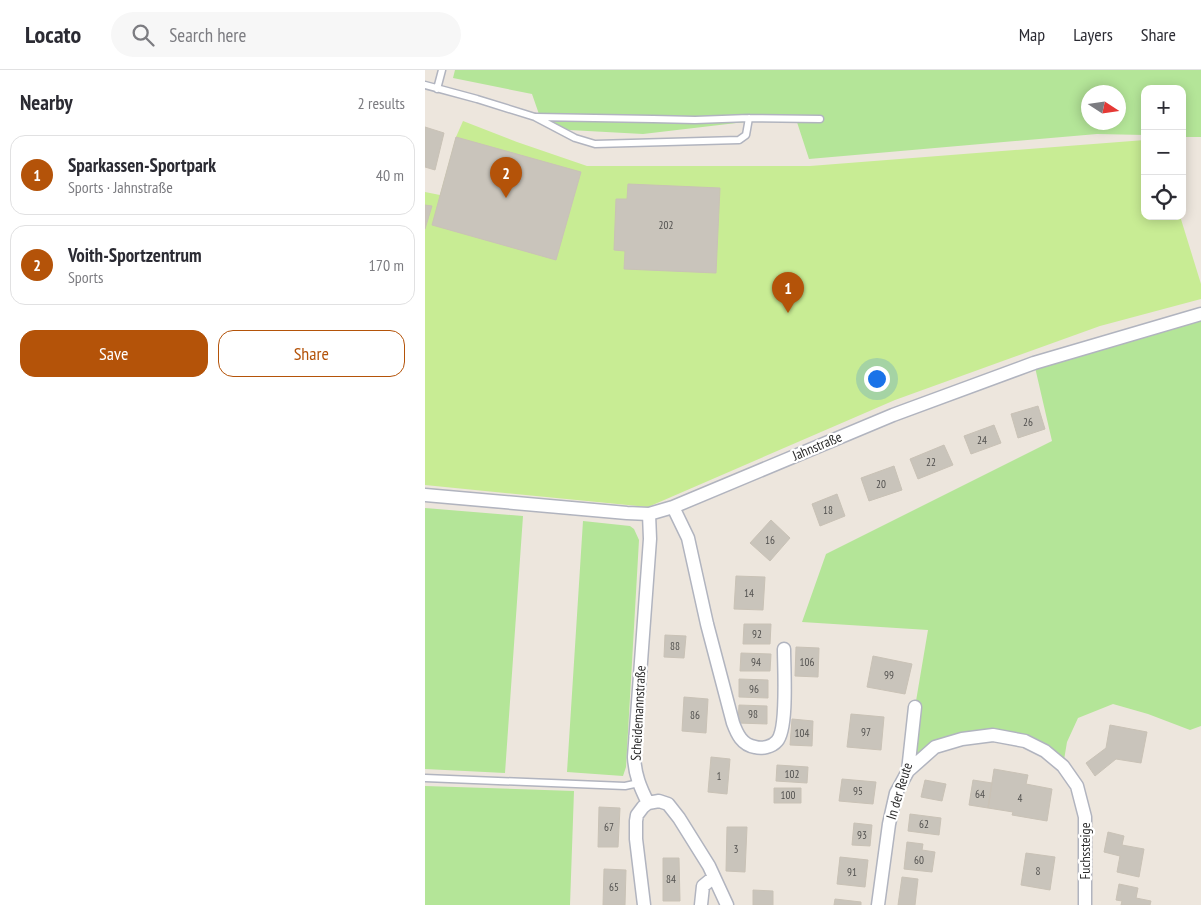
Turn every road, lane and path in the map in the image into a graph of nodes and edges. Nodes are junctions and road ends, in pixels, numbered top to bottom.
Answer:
1 (442, 70) edge
2 (425, 85) edge
3 (437, 89) junction
4 (535, 117) junction
5 (749, 118) junction
6 (819, 119) dead end
7 (1201, 314) edge
8 (425, 495) edge
9 (673, 507) junction
10 (649, 514) junction
11 (784, 649) dead end
12 (915, 708) dead end
13 (908, 771) junction
14 (425, 778) edge
15 (639, 783) junction
16 (648, 803) junction
17 (714, 877) junction
18 (645, 905) edge
19 (701, 905) edge
20 (727, 905) edge
21 (878, 905) edge
22 (1085, 905) edge

1 - 3 lane
2 - 3 lane
3 - 4 lane
4 - 5 lane
4 - 5 lane
5 - 6 lane
7 - 9 street, Jahnstraße
8 - 10 street, Jahnstraße
9 - 10 street, Jahnstraße
9 - 11 street
10 - 15 street, Scheidemannstraße
12 - 13 street, In der Reute
13 - 21 street, In der Reute
13 - 22 street, Fuchssteige
14 - 15 lane
15 - 16 street, Scheidemannstraße
16 - 17 street
16 - 18 street
17 - 19 street
17 - 20 street

